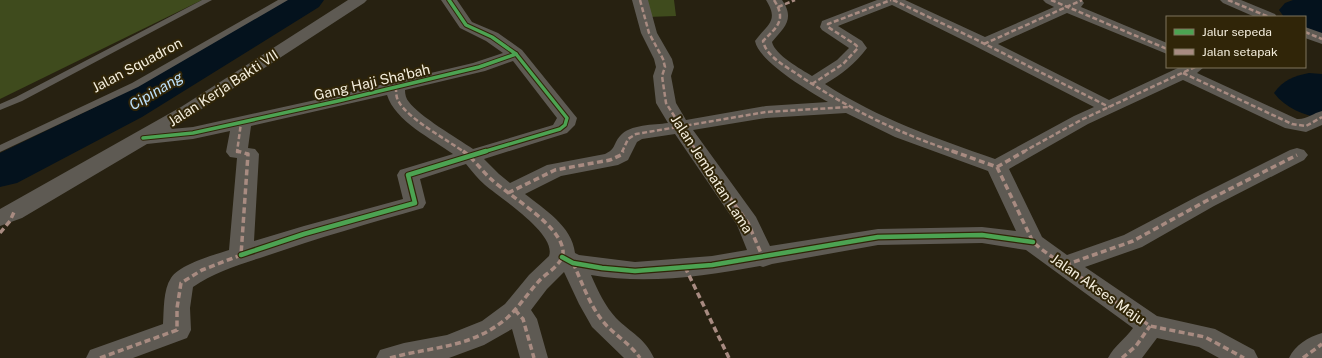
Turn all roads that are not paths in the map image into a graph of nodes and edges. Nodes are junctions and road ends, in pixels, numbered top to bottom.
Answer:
1 (208, 0) edge
2 (284, 0) edge
3 (359, 0) edge
4 (449, 0) edge
5 (640, 0) edge
6 (1051, 0) edge
7 (1082, 0) edge
8 (1228, 0) edge
9 (884, 1) edge
10 (782, 2) edge
11 (1067, 7) junction
12 (1266, 16) edge
13 (1306, 32) edge
14 (1322, 39) edge
15 (984, 44) junction
16 (1166, 49) edge
17 (516, 54) junction
18 (1189, 70) edge
19 (812, 84) junction
20 (396, 87) junction
21 (0, 107) edge
22 (848, 107) junction
23 (1109, 108) junction
24 (1322, 117) edge
25 (241, 123) junction
26 (681, 126) junction
27 (144, 138) junction
28 (0, 149) edge
29 (1297, 155) dead end
30 (471, 157) junction
31 (997, 167) junction
32 (508, 192) junction
33 (7, 215) edge
34 (0, 233) edge
35 (1033, 242) junction
36 (240, 255) junction
37 (763, 258) junction
38 (568, 260) junction
39 (1065, 265) junction
40 (515, 310) junction
41 (1150, 326) junction
42 (1322, 344) edge
43 (426, 354) edge
44 (100, 358) edge
45 (390, 358) edge
46 (534, 358) edge
47 (640, 358) edge
48 (1122, 358) edge
49 (1244, 358) edge
50 (1303, 358) edge

1 - 21 lane
2 - 28 lane, Jalan Squadron
3 - 27 street, Jalan Kerja Bakti VII
4 - 17 street
5 - 26 street, Jalan Jembatan Lama
6 - 11 street
7 - 11 street
8 - 12 street
9 - 15 street
9 - 19 street
10 - 19 street
11 - 15 street
11 - 16 street
13 - 14 street
15 - 23 street
17 - 20 street, Gang Haji Sha'bah
17 - 30 street
18 - 23 street
18 - 24 street
19 - 22 street
20 - 25 street, Gang Haji Sha'bah
20 - 30 street, Gang Haji Sha'bah
22 - 26 street
22 - 31 street
23 - 31 street
25 - 27 street, Gang Haji Sha'bah
25 - 36 street
26 - 32 street
26 - 37 street, Jalan Jembatan Lama
27 - 33 street, Jalan Kerja Bakti VII
29 - 39 street
30 - 32 street, Gang Haji Sha'bah
30 - 36 street
31 - 35 street, Jalan Akses Maju
32 - 38 street, Gang Haji Sha'bah
33 - 34 street
35 - 37 street
35 - 39 street, Jalan Akses Maju
36 - 44 street
37 - 38 street
38 - 40 street
38 - 47 street, Gang Haji Sha'bah
39 - 41 street, Jalan Akses Maju
40 - 43 street
40 - 46 street
41 - 48 street
41 - 49 street, Jalan Akses Maju
42 - 50 street
43 - 45 street

